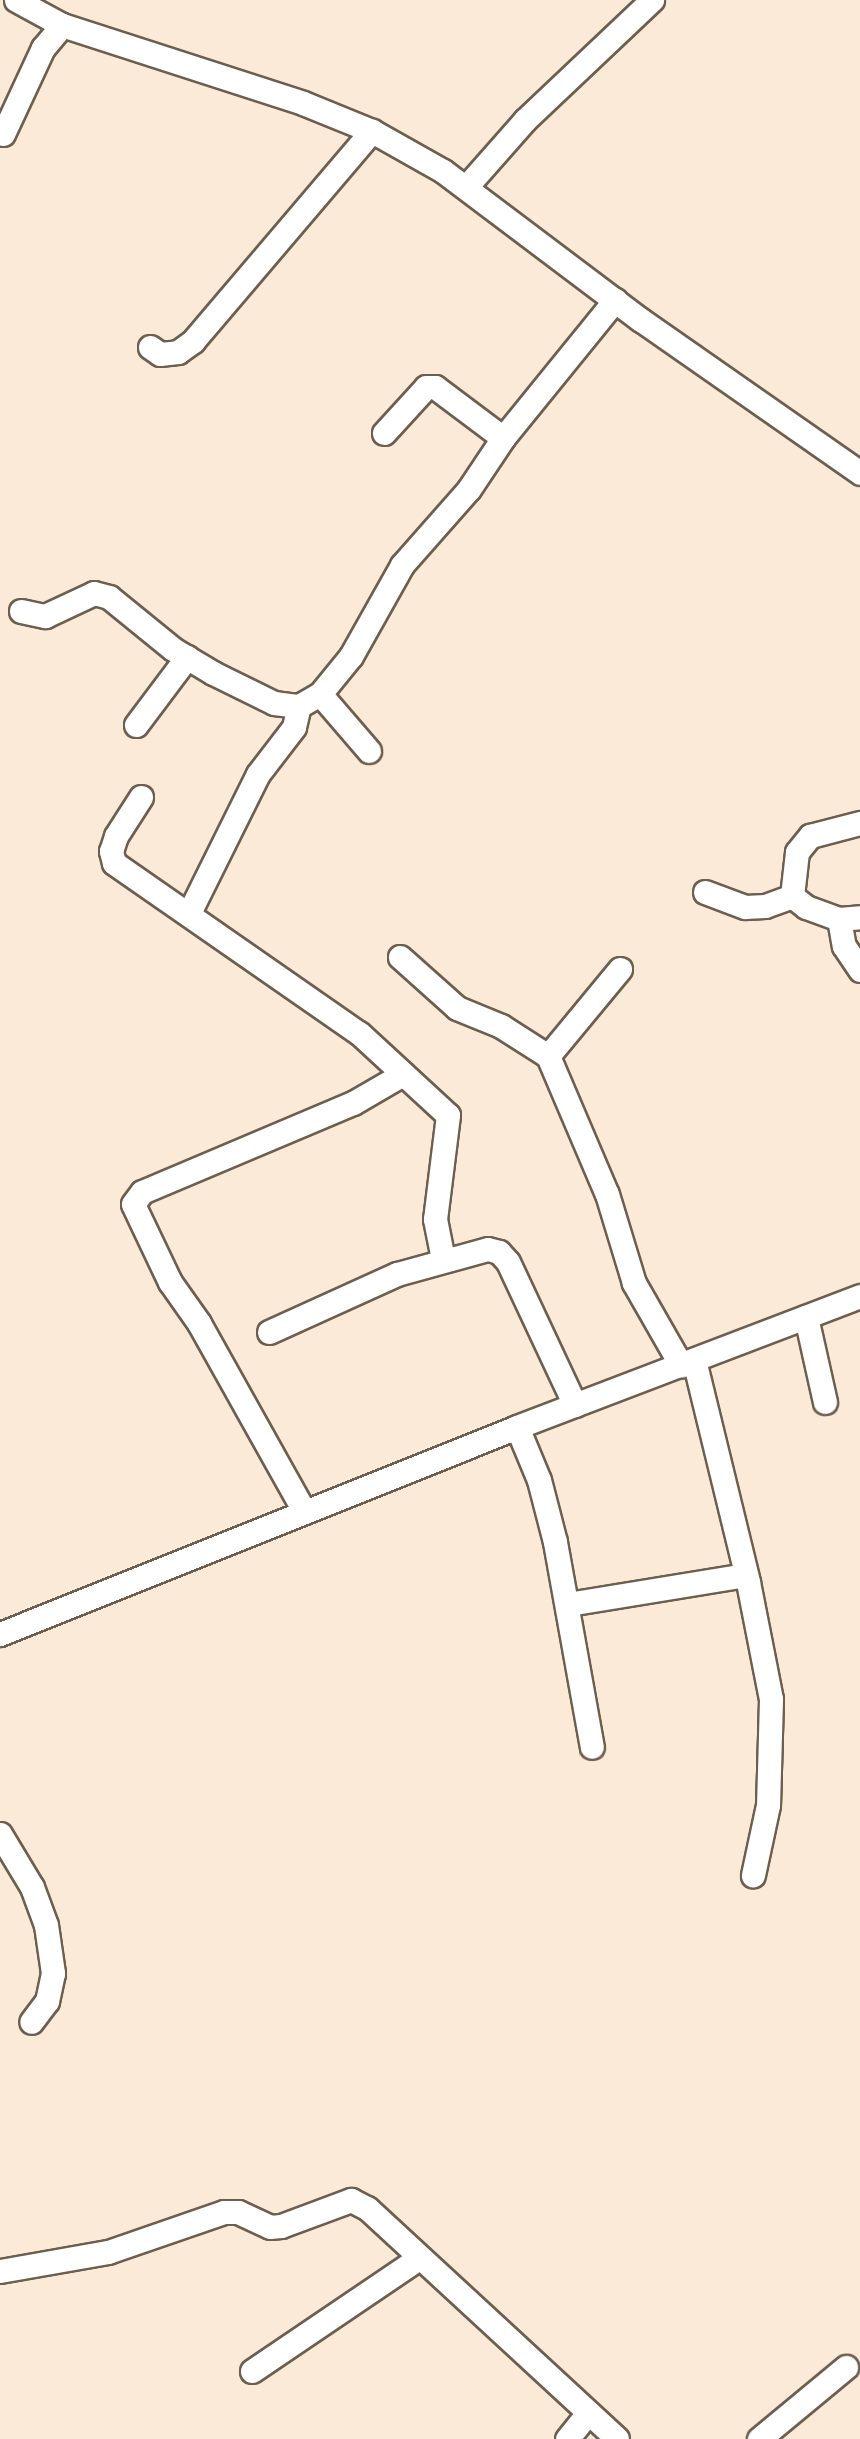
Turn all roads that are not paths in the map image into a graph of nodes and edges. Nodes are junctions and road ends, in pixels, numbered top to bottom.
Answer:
1 (16, 0) edge
2 (652, 0) edge
3 (62, 25) junction
4 (372, 131) junction
5 (2, 134) dead end
6 (466, 187) junction
7 (614, 300) junction
8 (150, 347) dead end
9 (384, 433) dead end
10 (503, 438) junction
11 (860, 472) edge
12 (21, 611) dead end
13 (187, 657) junction
14 (320, 694) junction
15 (299, 706) junction
16 (136, 725) dead end
17 (369, 751) dead end
18 (141, 797) dead end
19 (860, 823) edge
20 (705, 892) dead end
21 (792, 896) junction
22 (189, 914) junction
23 (850, 918) edge
24 (400, 957) dead end
25 (620, 969) dead end
26 (860, 970) edge
27 (548, 1056) junction
28 (403, 1074) junction
29 (443, 1259) junction
30 (860, 1296) edge
31 (806, 1317) junction
32 (269, 1332) dead end
33 (688, 1362) junction
34 (825, 1402) dead end
35 (575, 1405) junction
36 (517, 1427) junction
37 (304, 1511) junction
38 (746, 1574) junction
39 (568, 1604) junction
40 (0, 1634) edge
41 (592, 1747) dead end
42 (0, 1834) edge
43 (753, 1875) dead end
44 (31, 2022) dead end
45 (419, 2259) junction
46 (0, 2272) edge
47 (846, 2367) dead end
48 (252, 2371) dead end
49 (588, 2413) junction
50 (566, 2439) edge
51 (617, 2439) edge
52 (759, 2439) edge

1 - 3 street
2 - 6 street
3 - 4 street
3 - 5 street
4 - 6 street
4 - 8 street
6 - 7 street
7 - 10 street
7 - 11 street
9 - 10 street
10 - 14 street
12 - 13 street
13 - 15 street
13 - 16 street
14 - 15 street
14 - 17 street
15 - 22 street
18 - 22 street
19 - 21 street
20 - 21 street
21 - 23 street
22 - 28 street
23 - 26 street
24 - 27 street
25 - 27 street
27 - 33 street
28 - 29 street
28 - 37 street
29 - 32 street
29 - 35 street
30 - 31 street
31 - 33 street
31 - 34 street
33 - 35 street
33 - 38 street
35 - 36 street
36 - 37 street
36 - 39 street
37 - 40 street
38 - 39 street
38 - 43 street
39 - 41 street
42 - 44 street
45 - 46 street
45 - 48 street
45 - 49 street
47 - 52 street
49 - 50 street
49 - 51 street

